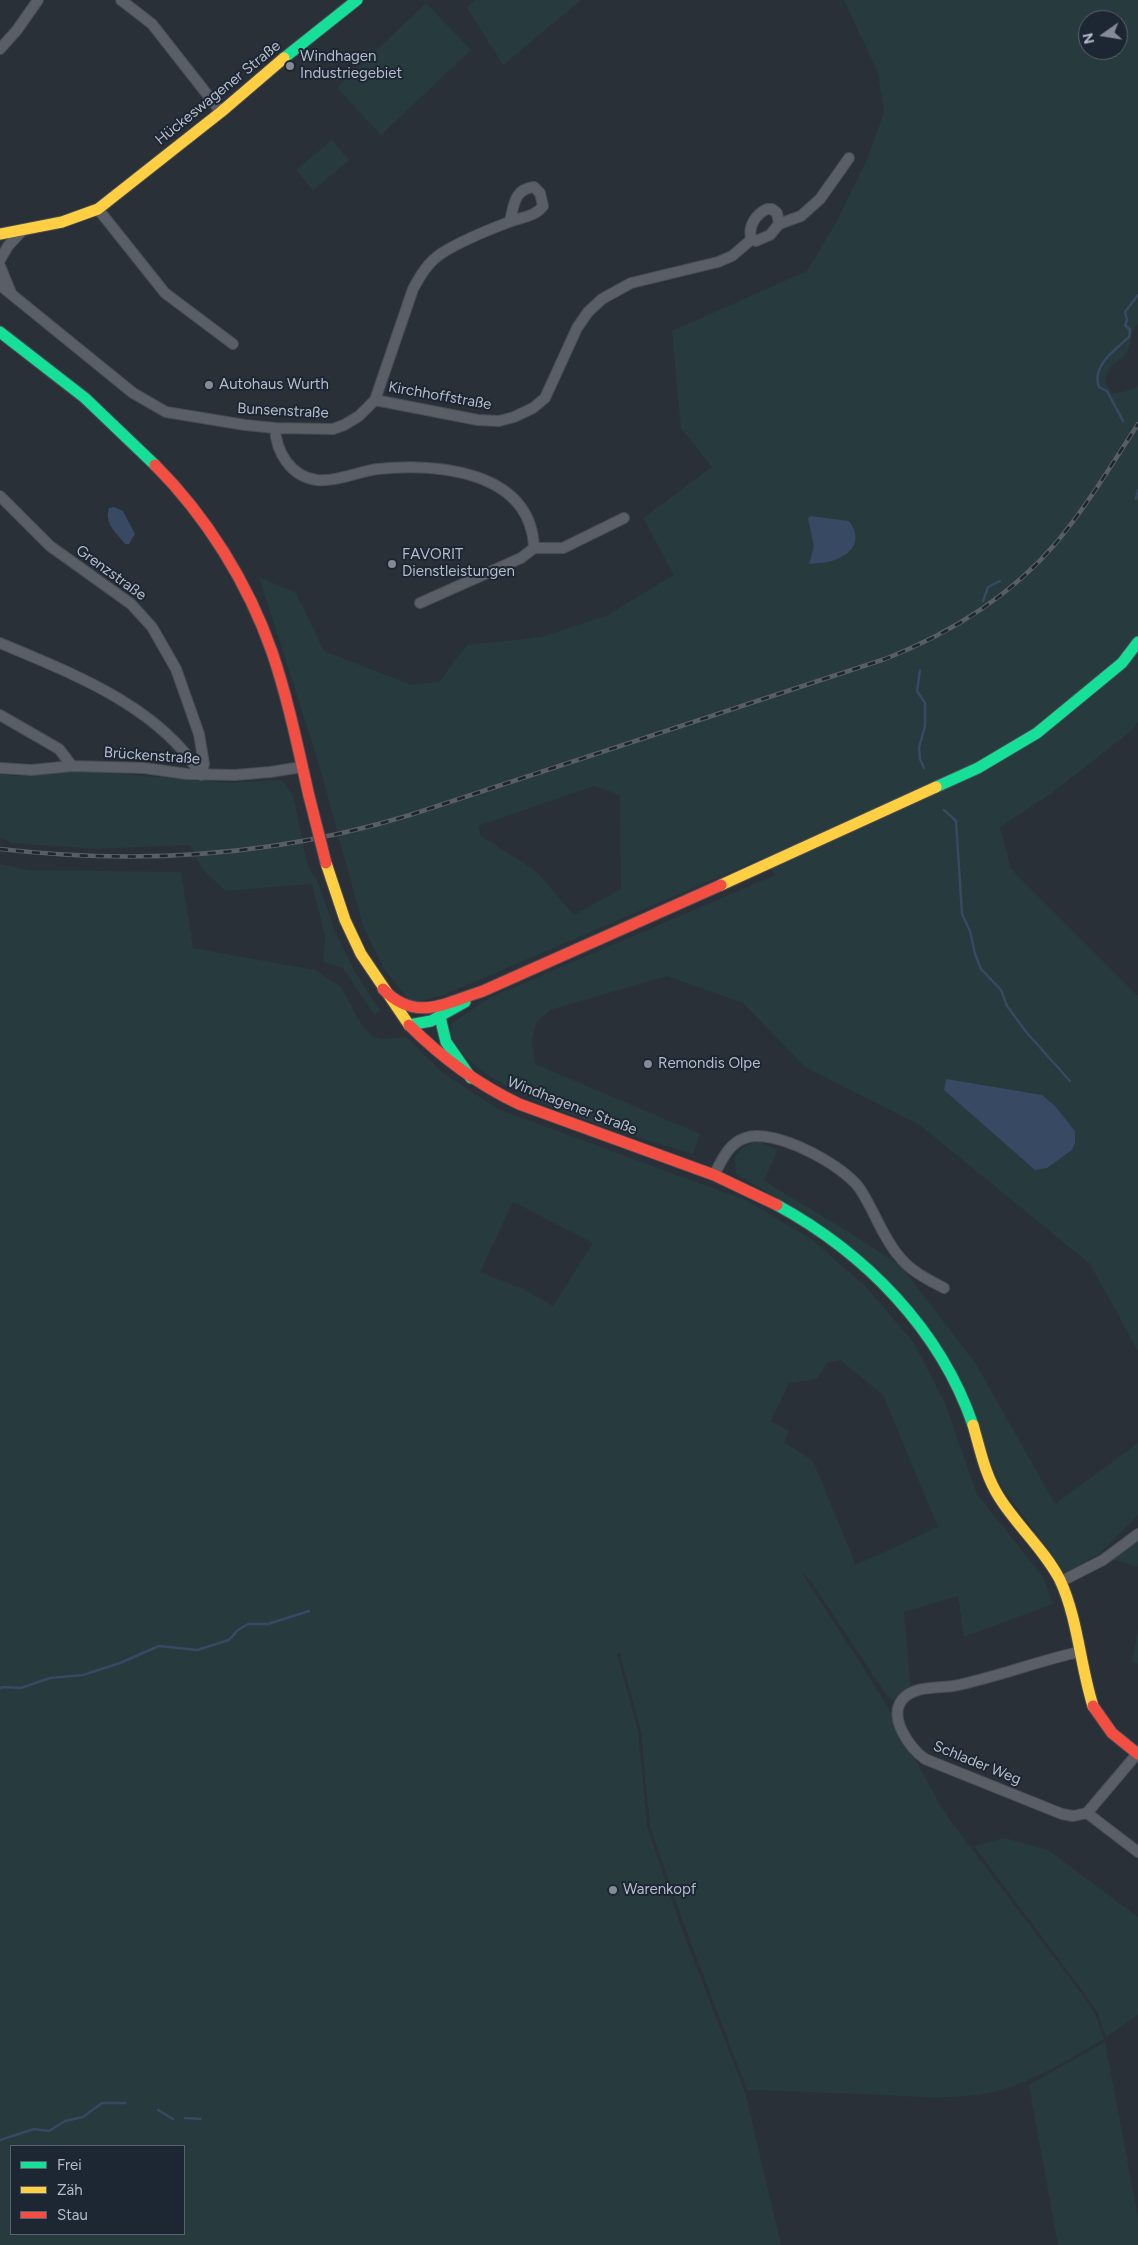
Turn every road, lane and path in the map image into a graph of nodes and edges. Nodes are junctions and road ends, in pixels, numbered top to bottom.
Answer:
1 (38, 0) edge
2 (121, 0) edge
3 (357, 0) edge
4 (0, 49) edge
5 (221, 112) junction
6 (849, 158) dead end
7 (98, 209) junction
8 (510, 221) dead end
9 (779, 224) junction
10 (22, 231) junction
11 (0, 234) edge
12 (752, 239) junction
13 (0, 260) edge
14 (0, 266) edge
15 (0, 285) edge
16 (12, 296) junction
17 (0, 332) edge
18 (233, 344) dead end
19 (375, 400) junction
20 (275, 428) junction
21 (0, 496) edge
22 (624, 518) dead end
23 (534, 548) junction
24 (420, 603) dead end
25 (1138, 642) edge
26 (0, 643) edge
27 (0, 715) edge
28 (72, 766) junction
29 (302, 766) junction
30 (0, 768) edge
31 (201, 775) junction
32 (383, 989) junction
33 (483, 991) junction
34 (434, 1006) junction
35 (440, 1017) junction
36 (409, 1025) junction
37 (471, 1078) junction
38 (714, 1175) junction
39 (944, 1288) dead end
40 (1138, 1534) edge
41 (1060, 1582) junction
42 (1079, 1652) junction
43 (1138, 1754) edge
44 (1087, 1813) junction
45 (1138, 1852) edge

1 - 4 street
2 - 5 street
3 - 5 main road, Hückeswagener Straße
5 - 7 main road, Hückeswagener Straße
6 - 9 street, Kirchhoffstraße
7 - 10 main road, Hückeswagener Straße
7 - 18 street
8 - 19 street, Bunsenstraße
9 - 12 street, Kirchhoffstraße
9 - 12 street
10 - 11 main road, Hückeswagener Straße
10 - 13 street
12 - 19 street, Kirchhoffstraße
14 - 16 street, Bunsenstraße
15 - 16 street, Bunsenstraße
16 - 20 street, Bunsenstraße
17 - 29 main road, Windhagener Straße
19 - 20 street, Bunsenstraße
20 - 23 street
21 - 31 street, Grenzstraße
22 - 23 street
23 - 24 street
25 - 33 main road
26 - 31 street
27 - 28 street
28 - 30 street, Brückenstraße
28 - 31 street, Brückenstraße
29 - 31 street, Brückenstraße
29 - 32 main road, Windhagener Straße, bridge
32 - 34 main road
32 - 36 main road, Windhagener Straße
33 - 34 main road
33 - 35 main road
34 - 36 main road
35 - 36 main road
35 - 37 main road
36 - 37 main road, Windhagener Straße
37 - 38 main road, Windhagener Straße
38 - 39 street
38 - 41 main road, Windhagener Straße
40 - 41 street
41 - 42 main road, Windhagener Straße
42 - 43 main road, Windhagener Straße
42 - 44 street, Schlader Weg
43 - 44 street
44 - 45 street

